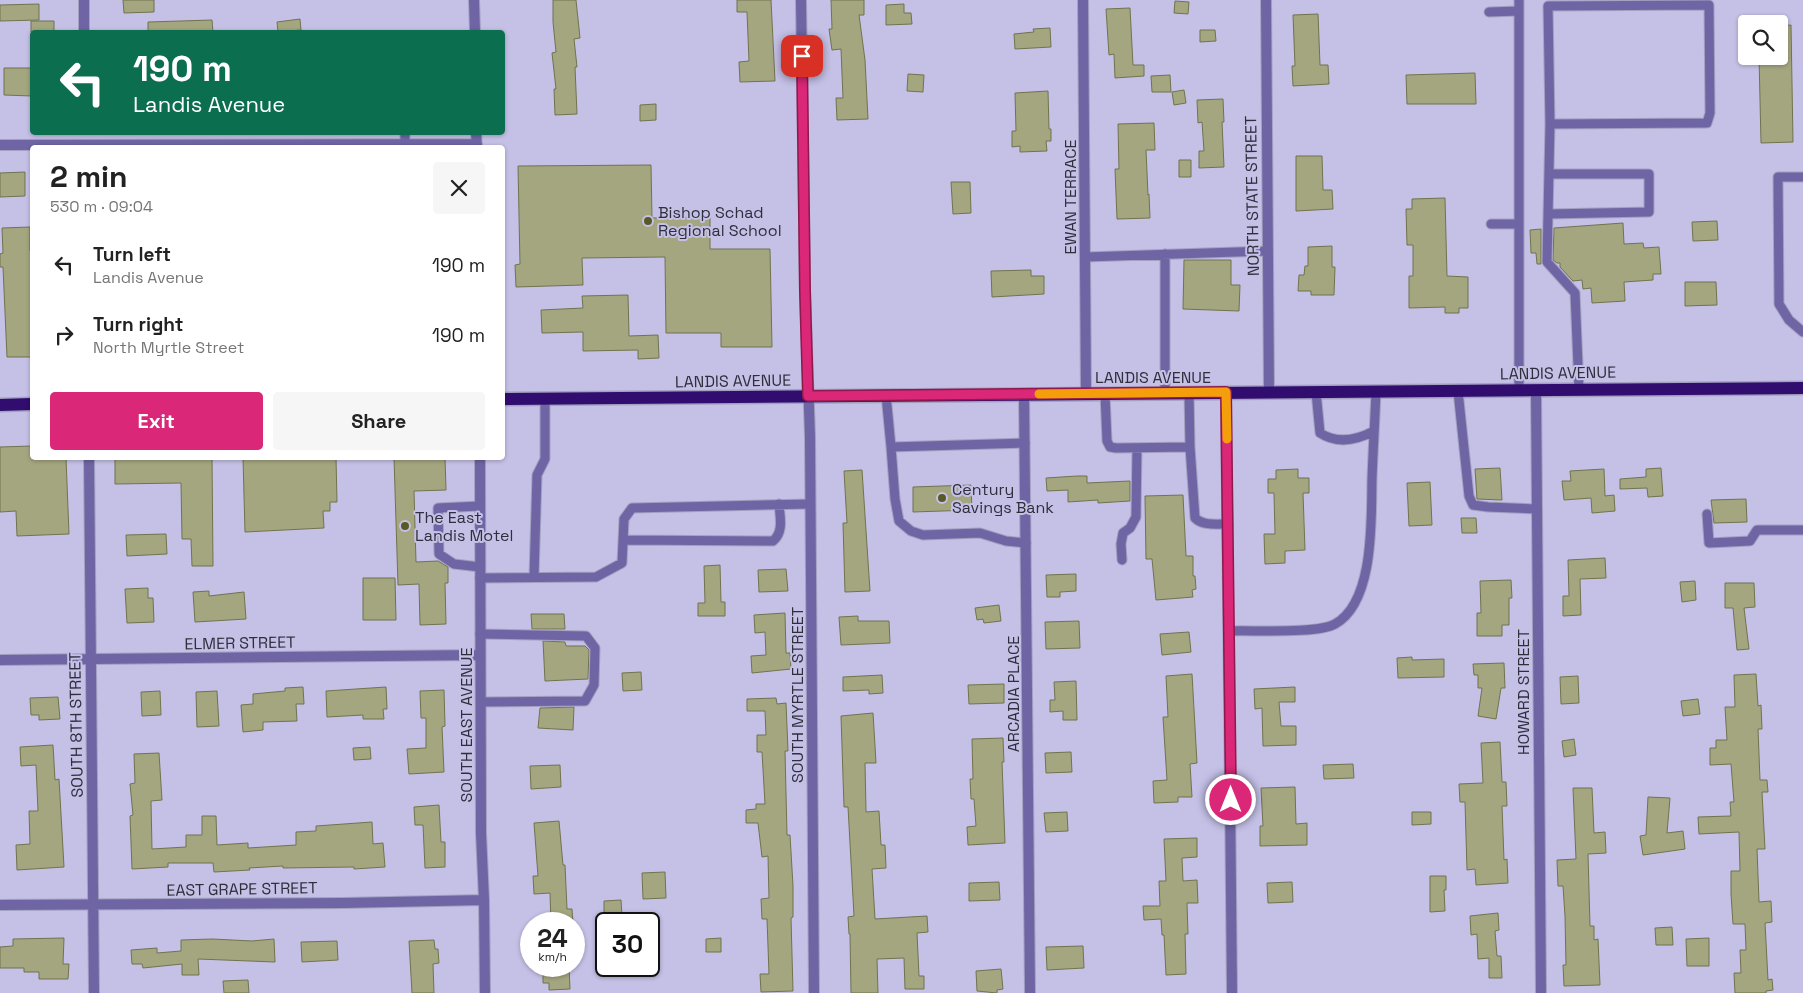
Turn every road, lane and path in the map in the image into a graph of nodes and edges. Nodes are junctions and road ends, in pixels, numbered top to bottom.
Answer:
1 (84, 0) edge
2 (474, 0) edge
3 (801, 0) edge
4 (1084, 0) edge
5 (1266, 0) edge
6 (1519, 0) edge
7 (1519, 11) junction
8 (1489, 12) dead end
9 (84, 30) edge
10 (475, 30) edge
11 (1550, 124) junction
12 (405, 135) edge
13 (405, 144) junction
14 (0, 145) edge
15 (30, 145) edge
16 (362, 145) edge
17 (440, 145) edge
18 (1549, 174) junction
19 (1803, 177) edge
20 (1548, 214) junction
21 (1491, 224) dead end
22 (1520, 224) junction
23 (1267, 251) junction
24 (1165, 254) junction
25 (1085, 256) junction
26 (1803, 332) edge
27 (1803, 388) edge
28 (1520, 390) junction
29 (1536, 390) junction
30 (1579, 390) junction
31 (1376, 391) junction
32 (1458, 391) junction
33 (1226, 392) junction
34 (1269, 392) junction
35 (1316, 392) junction
36 (1165, 393) junction
37 (1190, 393) junction
38 (1024, 394) junction
39 (1086, 394) junction
40 (1105, 394) junction
41 (886, 395) junction
42 (808, 396) junction
43 (505, 399) edge
44 (545, 399) junction
45 (30, 404) edge
46 (0, 405) edge
47 (1374, 431) junction
48 (1025, 444) junction
49 (891, 447) junction
50 (1190, 447) junction
51 (1137, 448) junction
52 (89, 460) edge
53 (480, 460) edge
54 (779, 504) junction
55 (810, 504) junction
56 (480, 506) junction
57 (1537, 509) junction
58 (1707, 514) dead end
59 (1228, 524) junction
60 (1803, 530) edge
61 (623, 540) junction
62 (1026, 542) junction
63 (1122, 560) dead end
64 (480, 572) junction
65 (534, 577) junction
66 (1229, 631) junction
67 (480, 634) junction
68 (480, 655) junction
69 (90, 659) junction
70 (0, 660) edge
71 (481, 702) junction
72 (484, 900) junction
73 (0, 905) edge
74 (94, 905) junction
75 (94, 993) edge
76 (485, 993) edge
77 (814, 993) edge
78 (1030, 993) edge
79 (1232, 993) edge
80 (1541, 993) edge

1 - 9 street
2 - 10 street
3 - 42 street, SOUTH MYRTLE STREET
4 - 25 street, EWAN TERRACE
5 - 23 street, NORTH STATE STREET
6 - 7 lane
7 - 8 lane
7 - 22 lane
11 - 11 lane
11 - 18 lane
12 - 13 lane
13 - 16 street
13 - 17 street
14 - 15 street
18 - 20 lane
18 - 20 lane
19 - 26 lane
20 - 30 lane
21 - 22 lane
22 - 28 lane
23 - 24 lane
23 - 34 street, NORTH STATE STREET
24 - 25 lane
24 - 36 lane
25 - 39 street, EWAN TERRACE
27 - 30 main road, LANDIS AVENUE
28 - 29 main road, LANDIS AVENUE
28 - 32 main road, LANDIS AVENUE
29 - 30 main road, LANDIS AVENUE
29 - 57 street, HOWARD STREET
31 - 32 main road, LANDIS AVENUE
31 - 35 main road, LANDIS AVENUE
31 - 47 lane
32 - 57 lane
33 - 34 main road, LANDIS AVENUE
33 - 37 main road, LANDIS AVENUE
33 - 59 street
34 - 35 main road, LANDIS AVENUE
35 - 47 lane
36 - 37 main road, LANDIS AVENUE
36 - 40 main road, LANDIS AVENUE
37 - 50 lane
38 - 39 main road, LANDIS AVENUE
38 - 41 main road, LANDIS AVENUE
38 - 48 street, ARCADIA PLACE
39 - 40 main road, LANDIS AVENUE
40 - 51 lane
41 - 42 main road, LANDIS AVENUE
41 - 49 lane
42 - 44 main road, LANDIS AVENUE
42 - 55 street, SOUTH MYRTLE STREET
43 - 44 main road, LANDIS AVENUE
44 - 65 lane
45 - 46 main road
47 - 66 lane
48 - 49 lane
48 - 62 street, ARCADIA PLACE
49 - 62 lane
50 - 51 lane
50 - 59 lane
51 - 63 lane
52 - 69 street, SOUTH 8TH STREET
53 - 56 street, SOUTH EAST AVENUE
54 - 55 lane
54 - 61 lane
54 - 61 lane
55 - 77 street, SOUTH MYRTLE STREET
56 - 64 street, SOUTH EAST AVENUE
56 - 64 lane
57 - 80 street, HOWARD STREET
58 - 60 lane
59 - 66 street
61 - 65 lane
62 - 78 street, ARCADIA PLACE
64 - 65 lane
64 - 67 street, SOUTH EAST AVENUE
66 - 79 street
67 - 68 street, SOUTH EAST AVENUE
67 - 71 lane
68 - 69 street, ELMER STREET
68 - 71 street, SOUTH EAST AVENUE
69 - 70 street, ELMER STREET
69 - 74 street, SOUTH 8TH STREET
71 - 72 street, SOUTH EAST AVENUE
72 - 74 street, EAST GRAPE STREET
72 - 76 street, SOUTH EAST AVENUE
73 - 74 street, EAST GRAPE STREET
74 - 75 street, SOUTH 8TH STREET

